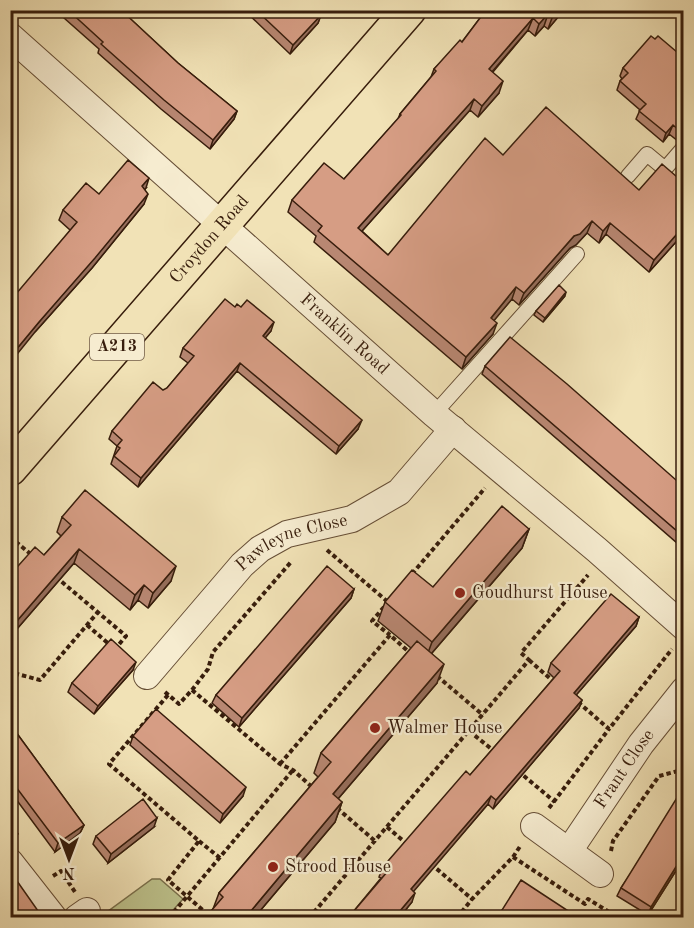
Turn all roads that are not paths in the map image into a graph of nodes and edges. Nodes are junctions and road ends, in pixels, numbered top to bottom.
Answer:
1 (409, 10) edge
2 (10, 36) edge
3 (684, 147) edge
4 (628, 176) dead end
5 (223, 225) junction
6 (577, 254) edge
7 (444, 421) junction
8 (10, 469) edge
9 (674, 634) edge
10 (147, 676) road end
11 (684, 690) edge
12 (534, 826) road end
13 (569, 851) junction
14 (10, 862) edge
15 (600, 874) road end
16 (54, 918) edge

1 - 5 main road, Croydon Road / A213
2 - 5 street, Franklin Road
3 - 4 lane
5 - 7 street, Franklin Road
5 - 8 main road, Croydon Road / A213
6 - 7 lane
7 - 9 street, Franklin Road
7 - 10 street, Pawleyne Close
11 - 13 street, Frant Close
12 - 13 street
13 - 15 street
14 - 16 street

